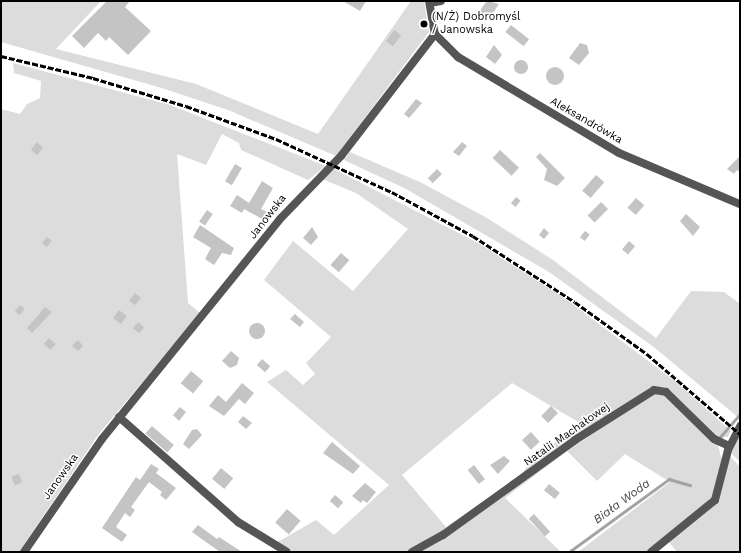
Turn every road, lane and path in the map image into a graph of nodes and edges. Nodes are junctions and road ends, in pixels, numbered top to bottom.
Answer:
1 (441, 1) edge
2 (430, 2) edge
3 (435, 34) junction
4 (740, 204) edge
5 (119, 416) junction
6 (740, 426) edge
7 (729, 446) junction
8 (24, 552) edge
9 (287, 552) edge
10 (412, 552) edge
11 (651, 552) edge

1 - 2 street
2 - 3 street
3 - 4 street, Aleksandrówka
3 - 5 street, Janowska
5 - 8 street, Janowska
5 - 9 street
6 - 7 street
7 - 10 street, Natalii Machałowej
7 - 11 street

